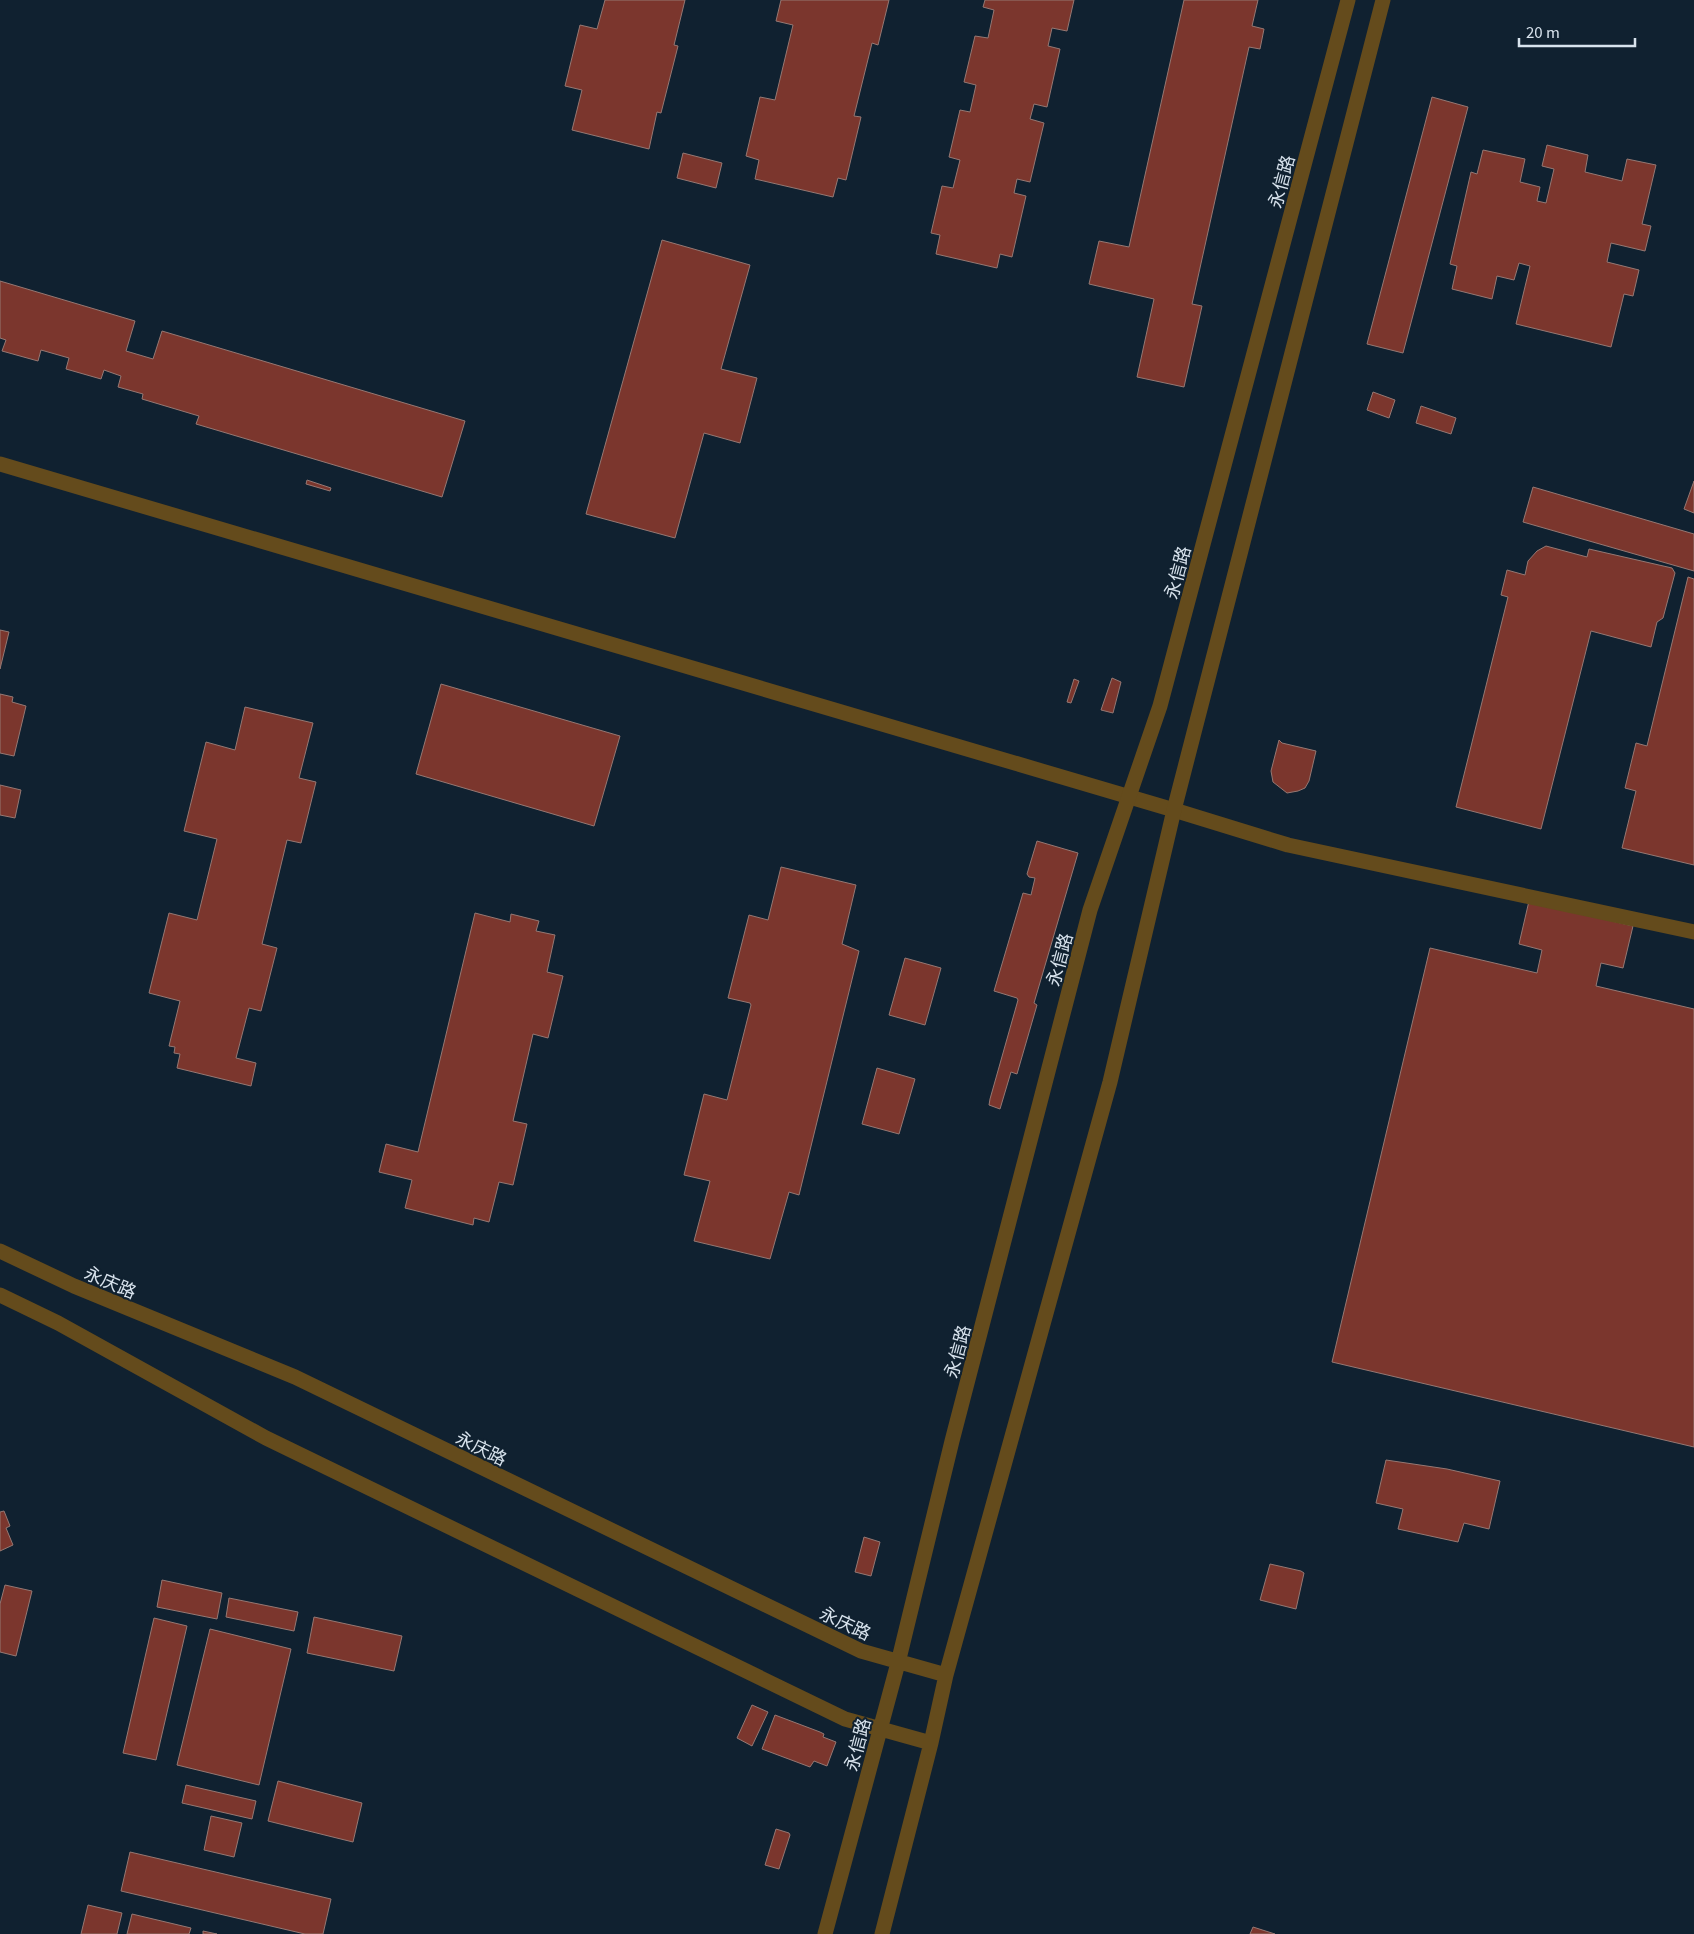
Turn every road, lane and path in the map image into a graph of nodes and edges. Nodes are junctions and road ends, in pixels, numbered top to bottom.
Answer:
1 (1348, 0) edge
2 (1383, 0) edge
3 (0, 464) edge
4 (1128, 796) junction
5 (1174, 810) junction
6 (1694, 932) edge
7 (0, 1251) edge
8 (0, 1296) edge
9 (898, 1663) junction
10 (946, 1675) junction
11 (879, 1729) junction
12 (931, 1743) junction
13 (825, 1934) edge
14 (882, 1934) edge

1 - 4 street, 永信路
2 - 5 street
3 - 4 street
4 - 5 street
4 - 9 street, 永信路
5 - 6 street
5 - 10 street
7 - 9 street, 永庆路
8 - 11 street
9 - 10 street, 永庆路
9 - 11 street, 永信路
10 - 12 street
11 - 12 street
11 - 13 street, 永信路
12 - 14 street

